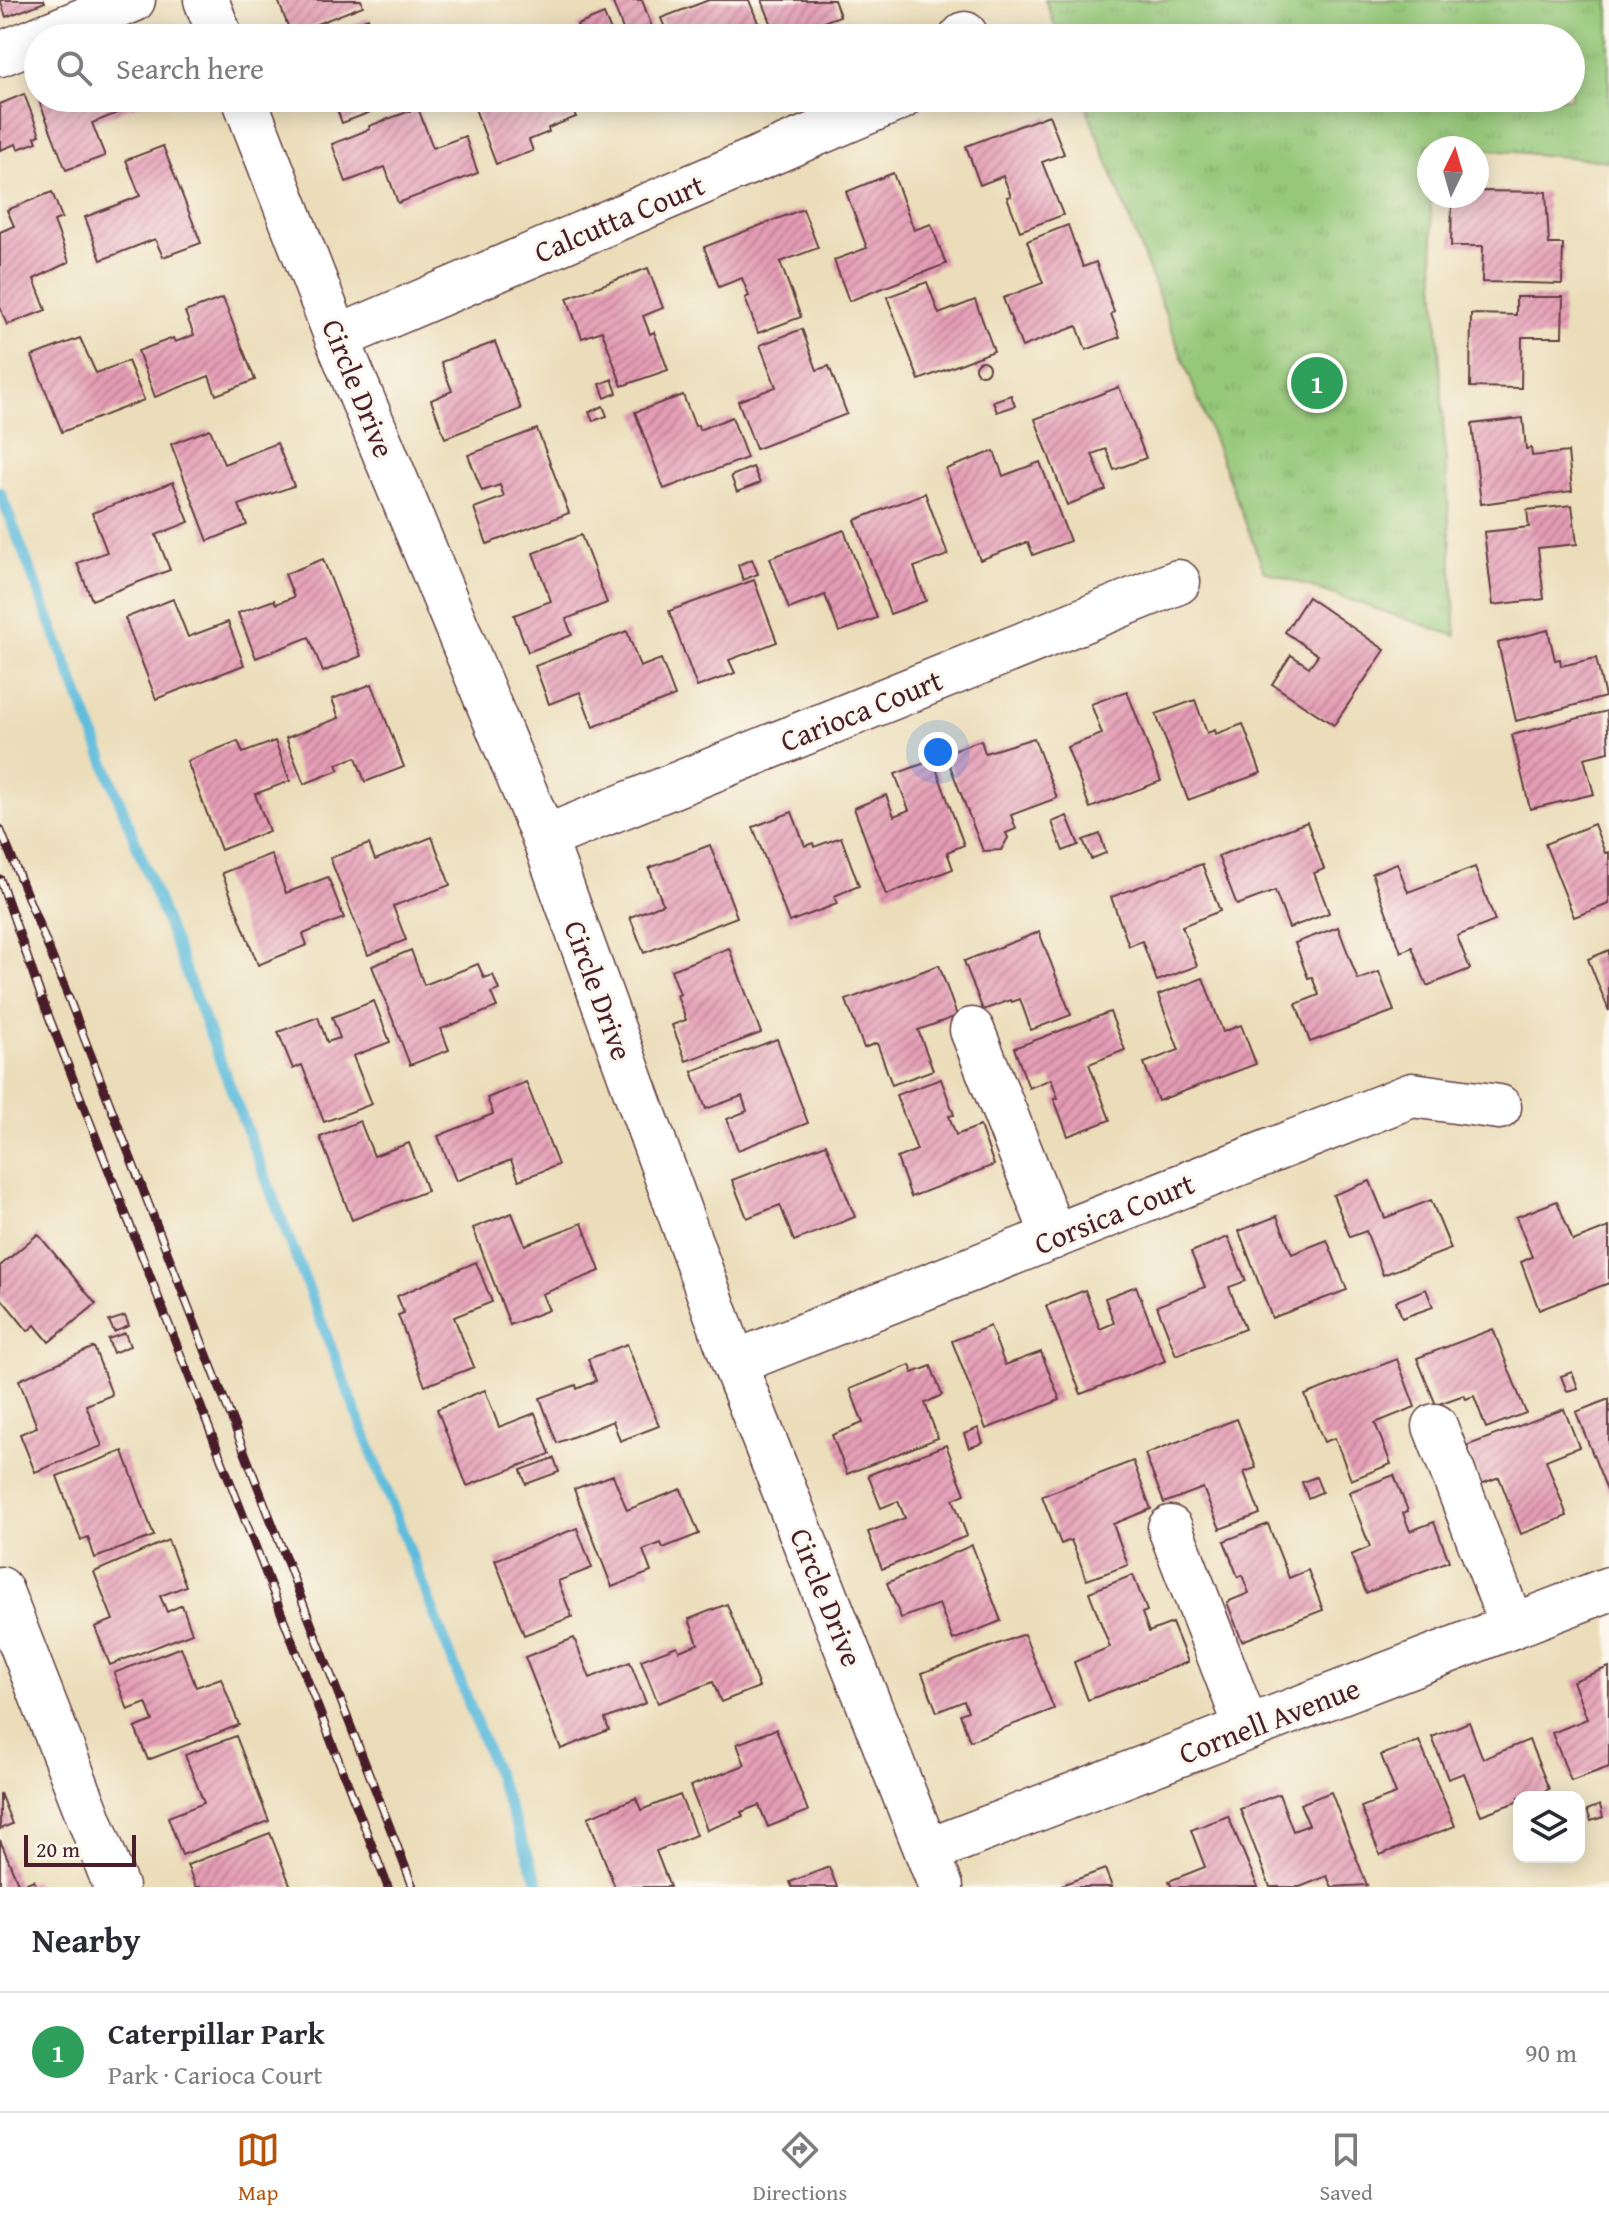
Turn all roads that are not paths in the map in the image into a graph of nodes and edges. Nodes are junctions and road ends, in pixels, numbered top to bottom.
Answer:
1 (133, 0) edge
2 (206, 0) edge
3 (74, 24) edge
4 (215, 24) edge
5 (24, 44) edge
6 (0, 54) edge
7 (249, 112) edge
8 (867, 112) edge
9 (337, 338) junction
10 (1178, 582) dead end
11 (544, 838) junction
12 (972, 1030) dead end
13 (1499, 1107) dead end
14 (1054, 1237) junction
15 (734, 1363) junction
16 (1435, 1426) dead end
17 (1170, 1528) dead end
18 (0, 1589) edge
19 (1609, 1589) edge
20 (1512, 1626) junction
21 (1247, 1728) junction
22 (935, 1869) edge
23 (116, 1887) edge

1 - 3 street
2 - 4 street
5 - 6 street
7 - 9 street, Circle Drive
8 - 9 street, Calcutta Court
9 - 11 street, Circle Drive
10 - 11 street, Carioca Court
11 - 15 street, Circle Drive
12 - 14 street
13 - 14 street, Corsica Court
14 - 15 street, Corsica Court
15 - 22 street, Circle Drive
16 - 20 street
17 - 21 street
18 - 23 street
19 - 20 street, Cornell Avenue
20 - 21 street, Cornell Avenue
21 - 22 street, Cornell Avenue

